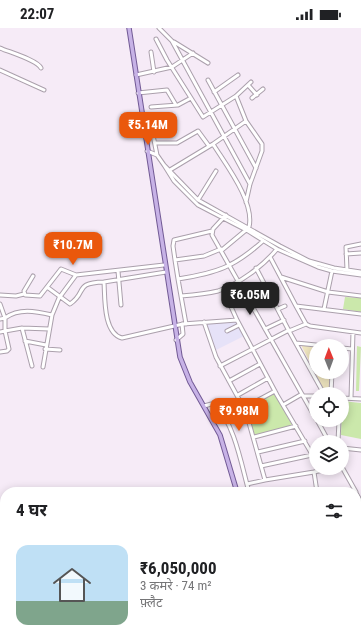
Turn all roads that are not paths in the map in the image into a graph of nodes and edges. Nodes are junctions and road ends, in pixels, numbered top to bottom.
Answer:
1 (129, 28) edge
2 (159, 28) edge
3 (156, 39) dead end
4 (172, 41) junction
5 (0, 48) edge
6 (151, 52) dead end
7 (193, 53) junction
8 (183, 61) junction
9 (208, 63) dead end
10 (172, 67) junction
11 (41, 68) dead end
12 (0, 70) edge
13 (154, 72) junction
14 (136, 75) junction
15 (238, 75) dead end
16 (208, 80) dead end
17 (251, 82) dead end
18 (248, 85) junction
19 (263, 89) dead end
20 (44, 90) dead end
21 (214, 92) junction
22 (138, 93) junction
23 (257, 95) junction
24 (236, 96) junction
25 (191, 98) junction
26 (252, 98) dead end
27 (176, 105) junction
28 (221, 106) junction
29 (151, 107) dead end
30 (211, 113) junction
31 (246, 121) junction
32 (233, 128) junction
33 (153, 135) dead end
34 (223, 136) junction
35 (155, 143) junction
36 (213, 144) junction
37 (209, 146) junction
38 (147, 151) junction
39 (157, 155) junction
40 (164, 165) junction
41 (256, 168) junction
42 (170, 170) junction
43 (216, 171) dead end
44 (250, 184) junction
45 (198, 200) junction
46 (246, 202) junction
47 (224, 217) junction
48 (248, 229) junction
49 (212, 231) junction
50 (263, 240) junction
51 (361, 244) edge
52 (222, 249) junction
53 (277, 249) junction
54 (361, 253) edge
55 (346, 254) junction
56 (270, 257) junction
57 (175, 260) junction
58 (164, 265) junction
59 (230, 266) junction
60 (256, 268) junction
61 (347, 270) junction
62 (118, 271) junction
63 (332, 271) junction
64 (166, 272) junction
65 (361, 273) edge
66 (76, 275) junction
67 (34, 276) dead end
68 (281, 277) junction
69 (178, 279) junction
70 (119, 280) junction
71 (239, 281) junction
72 (104, 282) junction
73 (47, 287) junction
74 (223, 289) junction
75 (328, 292) junction
76 (24, 294) junction
77 (0, 295) edge
78 (181, 296) junction
79 (361, 296) edge
80 (59, 298) junction
81 (0, 304) edge
82 (121, 305) dead end
83 (285, 306) dead end
84 (296, 306) junction
85 (278, 309) junction
86 (324, 309) junction
87 (361, 314) edge
88 (52, 315) junction
89 (5, 318) junction
90 (0, 319) edge
91 (237, 320) junction
92 (284, 320) junction
93 (204, 322) junction
94 (182, 324) junction
95 (186, 324) junction
96 (306, 324) junction
97 (239, 325) junction
98 (174, 326) junction
99 (22, 328) junction
100 (49, 329) junction
101 (265, 329) junction
102 (289, 330) junction
103 (5, 331) junction
104 (227, 331) dead end
105 (0, 332) edge
106 (353, 332) junction
107 (361, 333) edge
108 (271, 339) junction
109 (176, 340) junction
110 (25, 341) junction
111 (296, 343) junction
112 (309, 344) edge
113 (46, 345) junction
114 (45, 349) junction
115 (252, 349) junction
116 (349, 349) edge
117 (352, 349) junction
118 (60, 350) dead end
119 (0, 352) edge
120 (260, 364) junction
121 (32, 366) dead end
122 (220, 366) junction
123 (43, 367) dead end
124 (268, 378) junction
125 (229, 381) junction
126 (320, 387) edge
127 (275, 391) junction
128 (238, 395) junction
129 (303, 395) junction
130 (309, 395) edge
131 (351, 398) joint
132 (361, 399) edge
133 (283, 405) junction
134 (204, 406) junction
135 (244, 407) junction
136 (309, 407) edge
137 (225, 418) junction
138 (296, 426) junction
139 (254, 437) junction
140 (305, 441) junction
141 (309, 448) edge
142 (349, 449) edge
143 (361, 450) edge
144 (258, 452) junction
145 (309, 455) edge
146 (261, 466) junction
147 (309, 473) edge
148 (314, 475) edge
149 (346, 475) edge
150 (265, 480) junction
151 (247, 484) junction
152 (236, 487) edge
153 (248, 487) edge
154 (316, 487) edge
155 (353, 487) edge

1 - 14 main road
2 - 4 street
3 - 10 street
4 - 7 street
4 - 8 street
5 - 11 street
6 - 13 street
7 - 8 street
7 - 9 street
8 - 10 street
8 - 30 street
10 - 13 street
10 - 25 street
12 - 20 street
13 - 14 street
14 - 22 main road
15 - 21 street
16 - 21 street
17 - 18 street
18 - 23 street
18 - 24 street
19 - 23 street
21 - 28 street
22 - 27 street
22 - 38 main road
23 - 26 street
24 - 28 street
24 - 31 street
25 - 27 street
25 - 30 street
27 - 29 street
28 - 30 street
28 - 32 street
30 - 34 street
31 - 32 street
31 - 41 street
32 - 34 street
32 - 41 street
33 - 35 street
34 - 36 street
34 - 44 street
35 - 37 street
35 - 39 street
36 - 37 street
36 - 46 street
37 - 42 street
38 - 39 street
38 - 58 main road
39 - 40 street
40 - 42 street
40 - 47 street
41 - 44 street
42 - 45 street
43 - 45 street
44 - 46 street
45 - 47 street
46 - 48 street
47 - 48 street
47 - 49 street
48 - 50 street
48 - 52 street
48 - 61 street
49 - 52 street
49 - 57 street
50 - 53 street
50 - 59 street
51 - 55 street
52 - 57 street
52 - 59 street
53 - 56 street
53 - 63 street
54 - 55 street
55 - 61 street
56 - 60 street
56 - 68 street
57 - 69 street
58 - 62 street
58 - 64 main road
59 - 69 street
59 - 71 street
60 - 71 street
60 - 85 street
61 - 65 street
62 - 66 street
62 - 70 street
63 - 65 street
63 - 75 street
64 - 70 street
64 - 98 main road
66 - 73 street
66 - 80 street
67 - 76 street
68 - 75 street
68 - 84 street
69 - 78 street
70 - 72 street
70 - 82 street
71 - 74 street
71 - 101 street
72 - 80 street
72 - 98 street
73 - 76 street
73 - 80 street
74 - 78 street
74 - 91 street
75 - 79 street
75 - 86 street
76 - 77 street
78 - 95 street
80 - 88 street
81 - 89 street
83 - 85 street
84 - 86 street
84 - 96 street
85 - 92 street
86 - 87 street
88 - 89 street
88 - 100 street
89 - 90 street
89 - 103 street
91 - 93 street
91 - 97 street
92 - 101 street
92 - 102 street
93 - 95 street
93 - 122 street
94 - 95 street
94 - 98 street
94 - 109 street
96 - 102 street
96 - 106 street
97 - 104 street
97 - 115 street
98 - 109 main road
99 - 100 street
99 - 103 street
99 - 110 street
100 - 113 street
101 - 108 street
102 - 108 street
102 - 111 street
103 - 105 street
103 - 119 street
106 - 107 street
106 - 117 street
108 - 115 street
108 - 129 street
109 - 134 main road
110 - 113 street
110 - 121 street
111 - 112 street
111 - 126 street
113 - 114 street
114 - 118 street
114 - 123 street
115 - 120 street
115 - 122 street
116 - 117 street
117 - 131 street
120 - 124 street
120 - 125 street
122 - 125 street
124 - 127 street
124 - 128 street
125 - 128 street
127 - 133 street
127 - 135 street
128 - 135 street
129 - 130 street
129 - 133 street
129 - 136 street
131 - 132 street
133 - 138 street
134 - 137 street
134 - 152 main road
135 - 137 street
135 - 139 street
137 - 151 street
138 - 139 street
138 - 140 street
139 - 144 street
140 - 141 street
140 - 144 street
142 - 143 street
144 - 146 street
145 - 146 street
146 - 150 street
147 - 150 street
148 - 154 street
149 - 155 street
150 - 151 street
151 - 153 street

